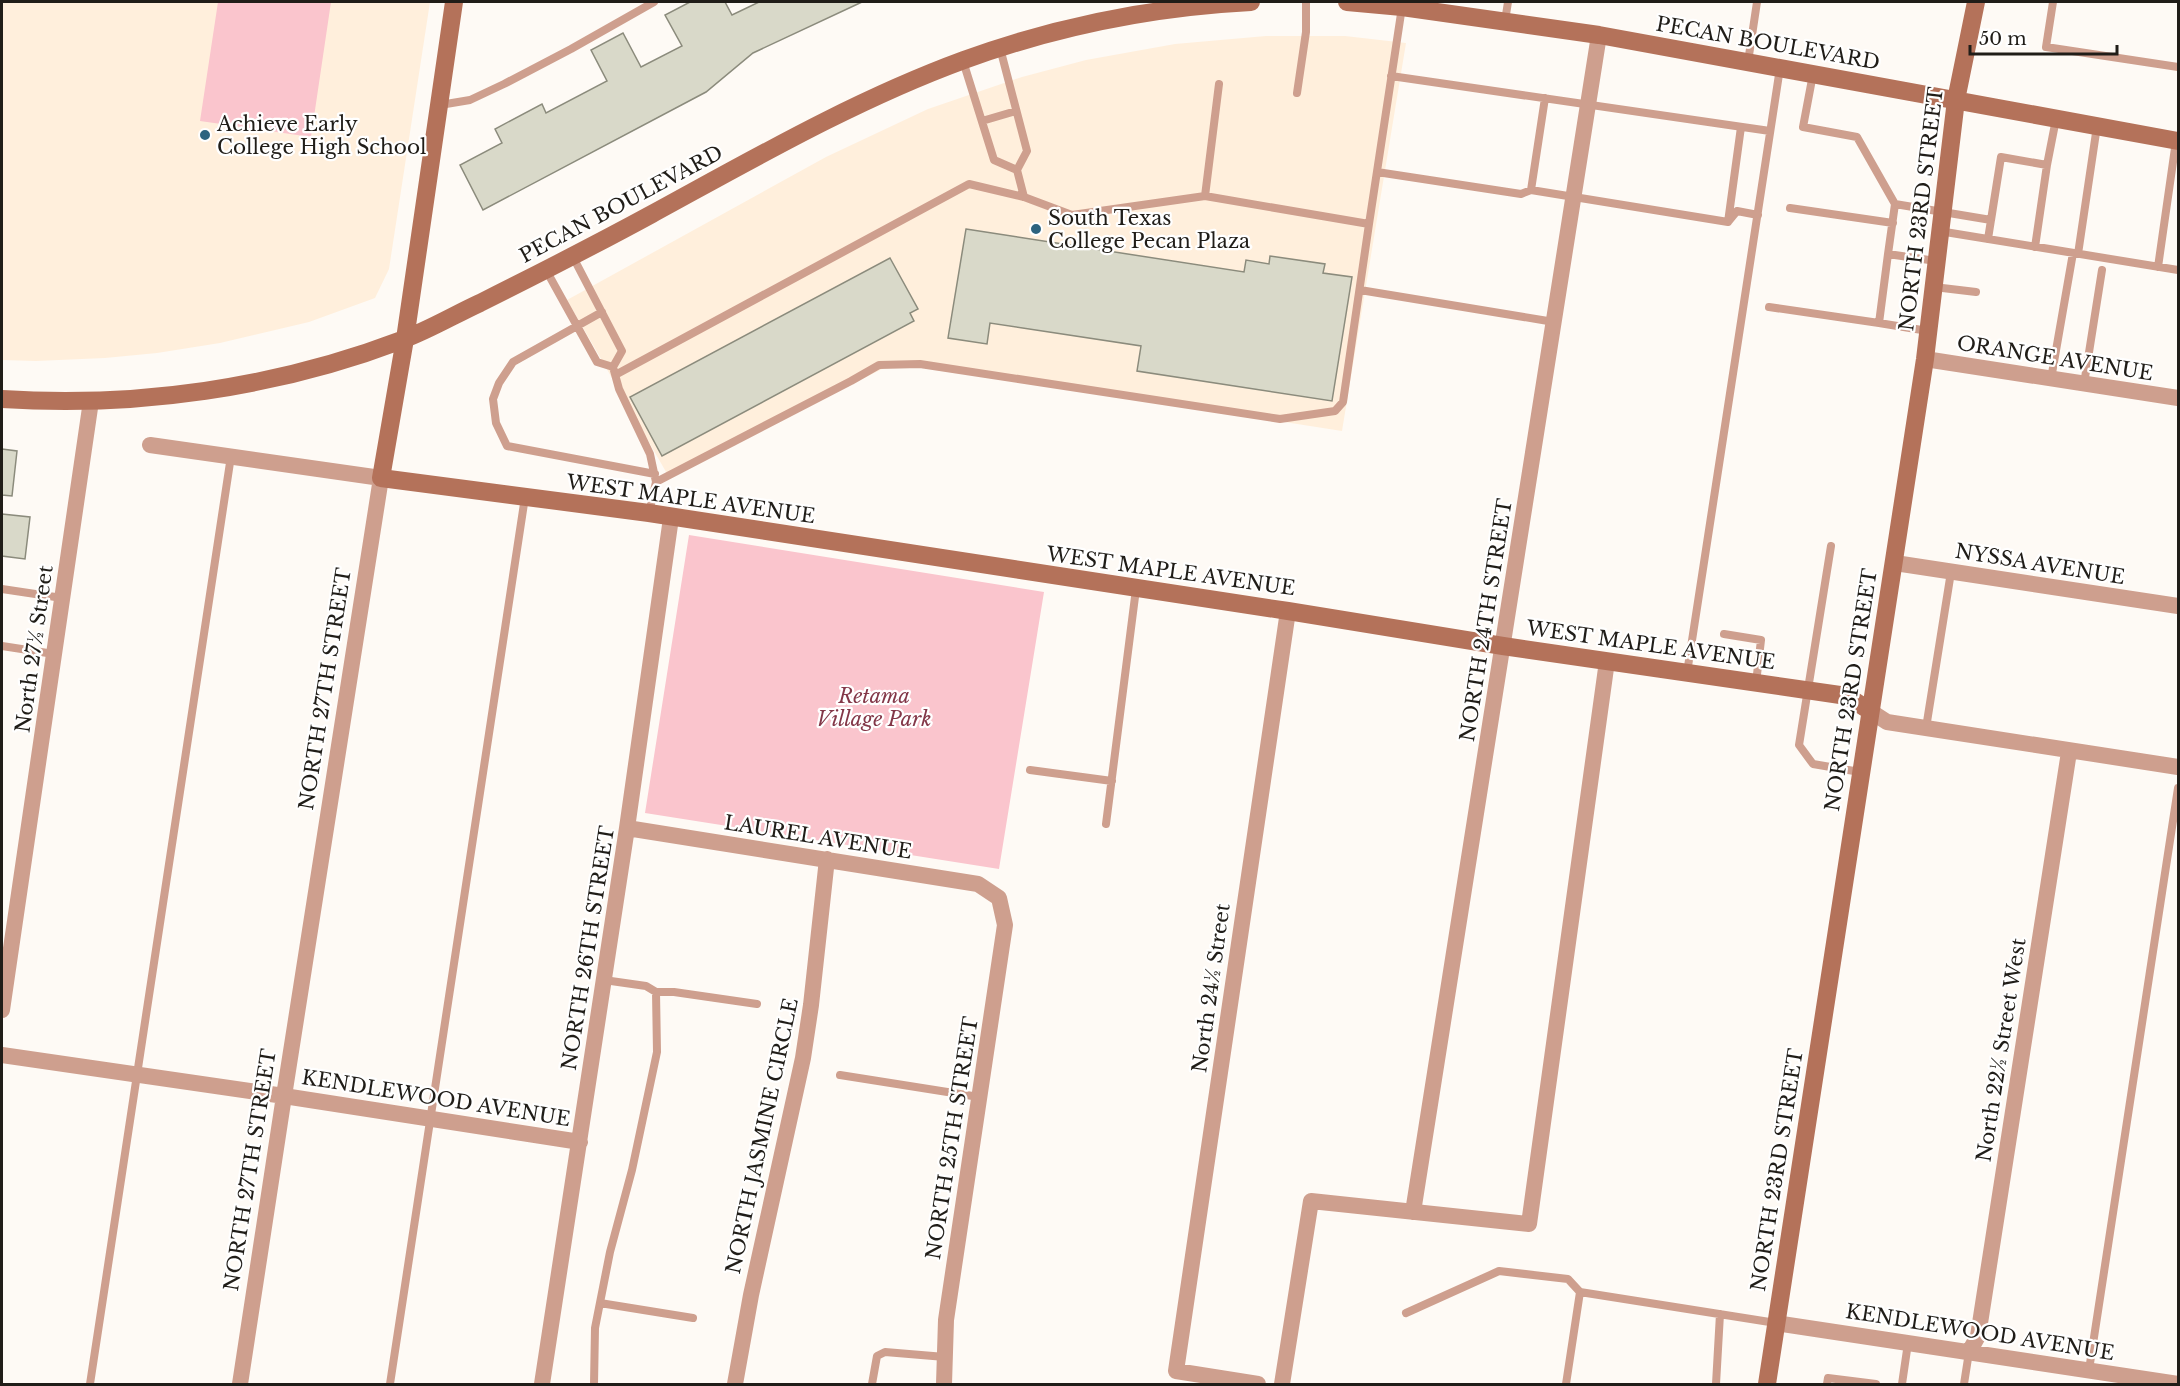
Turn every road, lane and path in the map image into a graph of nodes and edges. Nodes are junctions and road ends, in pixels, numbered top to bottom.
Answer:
1 (454, 2) edge
2 (654, 2) edge
3 (1251, 2) edge
4 (1306, 2) edge
5 (1347, 2) edge
6 (1508, 2) edge
7 (1757, 2) edge
8 (1976, 2) edge
9 (2053, 2) edge
10 (1210, 3) edge
11 (1402, 4) edge
12 (1505, 21) junction
13 (1599, 35) junction
14 (1000, 48) junction
15 (963, 61) junction
16 (1748, 62) junction
17 (2178, 67) edge
18 (1780, 68) junction
19 (1813, 74) junction
20 (1391, 76) junction
21 (1219, 84) dead end
22 (1297, 93) dead end
23 (1545, 98) junction
24 (1956, 100) junction
25 (1588, 104) junction
26 (440, 105) junction
27 (1016, 111) junction
28 (2056, 119) junction
29 (982, 121) junction
30 (2097, 126) junction
31 (1741, 127) junction
32 (1770, 131) junction
33 (2177, 141) edge
34 (2047, 165) junction
35 (1017, 170) junction
36 (1377, 172) junction
37 (1531, 190) junction
38 (1024, 196) junction
39 (1205, 196) junction
40 (1573, 196) junction
41 (1895, 204) junction
42 (1790, 208) dead end
43 (1941, 212) junction
44 (1758, 214) junction
45 (1991, 220) junction
46 (1728, 222) junction
47 (1893, 223) junction
48 (1369, 224) junction
49 (1939, 231) junction
50 (1988, 239) junction
51 (2035, 247) junction
52 (1888, 254) junction
53 (2075, 254) junction
54 (573, 257) junction
55 (1937, 262) junction
56 (2158, 267) junction
57 (546, 270) junction
58 (2102, 270) dead end
59 (2178, 270) edge
60 (1934, 287) junction
61 (1360, 290) junction
62 (1976, 292) dead end
63 (1769, 307) dead end
64 (602, 312) junction
65 (1554, 322) junction
66 (1879, 323) junction
67 (577, 326) junction
68 (1928, 331) junction
69 (405, 339) junction
70 (1925, 359) junction
71 (615, 370) junction
72 (2051, 379) junction
73 (2084, 384) junction
74 (2178, 398) edge
75 (2, 399) edge
76 (91, 401) junction
77 (150, 445) dead end
78 (231, 456) junction
79 (381, 478) junction
80 (655, 478) junction
81 (525, 497) junction
82 (649, 513) junction
83 (671, 518) junction
84 (1831, 546) dead end
85 (1895, 563) junction
86 (1951, 572) junction
87 (2, 589) edge
88 (1136, 589) junction
89 (62, 598) junction
90 (2178, 606) edge
91 (1288, 611) junction
92 (1724, 634) dead end
93 (2, 646) edge
94 (1503, 646) junction
95 (54, 654) junction
96 (1608, 662) junction
97 (1687, 673) junction
98 (1755, 683) junction
99 (1806, 691) junction
100 (1869, 711) junction
101 (1926, 728) junction
102 (2069, 752) junction
103 (2178, 767) edge
104 (1030, 770) dead end
105 (1860, 772) junction
106 (1112, 781) junction
107 (2178, 788) edge
108 (1106, 824) dead end
109 (627, 828) junction
110 (827, 859) junction
111 (999, 898) joint
112 (604, 980) junction
113 (656, 993) junction
114 (757, 1004) dead end
115 (2, 1010) edge
116 (2, 1054) edge
117 (137, 1074) junction
118 (840, 1075) dead end
119 (284, 1096) junction
120 (980, 1097) junction
121 (430, 1119) junction
122 (579, 1142) junction
123 (1413, 1212) junction
124 (1580, 1292) junction
125 (600, 1303) junction
126 (1407, 1313) dead end
127 (1720, 1314) junction
128 (693, 1318) dead end
129 (1776, 1323) junction
130 (1908, 1343) junction
131 (1969, 1352) junction
132 (945, 1357) junction
133 (2089, 1370) junction
134 (2110, 1379) edge
135 (90, 1384) edge
136 (240, 1384) edge
137 (390, 1384) edge
138 (542, 1384) edge
139 (594, 1384) edge
140 (735, 1384) edge
141 (872, 1384) edge
142 (944, 1384) edge
143 (1258, 1384) edge
144 (1282, 1384) edge
145 (1566, 1384) edge
146 (1716, 1384) edge
147 (1767, 1384) edge
148 (1827, 1384) edge
149 (1876, 1384) edge
150 (1902, 1384) edge
151 (1964, 1384) edge
152 (2178, 1384) edge

1 - 26 main road, NORTH 27TH STREET
2 - 26 lane
3 - 10 main road, PECAN BOULEVARD
4 - 22 lane
5 - 11 main road, PECAN BOULEVARD
6 - 12 lane
7 - 16 lane
8 - 24 main road, NORTH 23RD STREET
9 - 17 lane
10 - 14 main road, PECAN BOULEVARD
11 - 12 main road, PECAN BOULEVARD
11 - 20 lane
12 - 13 main road, PECAN BOULEVARD
13 - 16 main road, PECAN BOULEVARD
13 - 25 street, NORTH 24TH STREET
14 - 15 main road, PECAN BOULEVARD
14 - 27 lane
15 - 29 lane
15 - 54 main road, PECAN BOULEVARD
16 - 18 main road, PECAN BOULEVARD
18 - 19 main road, PECAN BOULEVARD
18 - 32 lane
19 - 24 main road, PECAN BOULEVARD
19 - 41 lane
20 - 23 lane
20 - 36 lane
21 - 39 lane
23 - 25 lane
23 - 37 lane
24 - 28 main road, PECAN BOULEVARD
24 - 43 main road, NORTH 23RD STREET
25 - 31 lane
25 - 40 street, NORTH 24TH STREET
26 - 69 main road, NORTH 27TH STREET
27 - 29 lane
27 - 35 lane
28 - 30 main road, PECAN BOULEVARD
28 - 34 lane
29 - 35 lane
30 - 33 main road, PECAN BOULEVARD
30 - 53 lane
31 - 32 lane
31 - 46 lane
32 - 44 lane
33 - 56 lane
34 - 45 lane
34 - 51 lane
35 - 38 lane
36 - 37 lane
36 - 48 lane
37 - 40 lane
38 - 39 lane
38 - 71 lane
39 - 48 lane
40 - 46 lane
40 - 65 street, NORTH 24TH STREET
41 - 43 lane
41 - 47 lane
42 - 47 lane
43 - 45 lane
43 - 49 main road, NORTH 23RD STREET
44 - 46 lane
44 - 97 lane
45 - 50 lane
47 - 52 lane
48 - 61 lane
49 - 50 lane
49 - 55 main road, NORTH 23RD STREET
50 - 51 lane
51 - 53 lane
52 - 55 lane
52 - 66 lane
53 - 56 lane
53 - 72 lane
54 - 57 main road, PECAN BOULEVARD
54 - 64 lane
55 - 60 main road, NORTH 23RD STREET
56 - 59 lane
57 - 67 lane
57 - 69 main road, PECAN BOULEVARD
58 - 73 lane
60 - 62 lane
60 - 68 main road, NORTH 23RD STREET
61 - 65 lane
61 - 80 lane
63 - 66 lane
64 - 67 lane
64 - 71 lane
65 - 94 street, NORTH 24TH STREET
66 - 68 lane
67 - 71 lane
67 - 80 lane
68 - 70 main road, NORTH 23RD STREET
69 - 76 main road, PECAN BOULEVARD
69 - 79 main road, NORTH 27TH STREET
70 - 72 street, ORANGE AVENUE
70 - 85 main road, NORTH 23RD STREET
71 - 80 lane
72 - 73 street, ORANGE AVENUE
73 - 74 street, ORANGE AVENUE
75 - 76 main road, PECAN BOULEVARD
76 - 89 street, North 27½ Street
77 - 78 street, WEST MAPLE AVENUE
78 - 79 street, WEST MAPLE AVENUE
78 - 117 lane
79 - 81 main road, WEST MAPLE AVENUE
79 - 119 street, NORTH 27TH STREET
80 - 82 lane
81 - 82 main road, WEST MAPLE AVENUE
81 - 121 lane
82 - 83 main road, WEST MAPLE AVENUE
83 - 88 main road, WEST MAPLE AVENUE
83 - 109 street, NORTH 26TH STREET
84 - 99 lane
85 - 86 street, NYSSA AVENUE
85 - 100 main road, NORTH 23RD STREET
86 - 90 street, NYSSA AVENUE
86 - 101 lane
87 - 89 lane
88 - 91 main road, WEST MAPLE AVENUE
88 - 106 lane
89 - 95 street, North 27½ Street
91 - 94 main road, WEST MAPLE AVENUE
91 - 143 street, North 24½ Street
92 - 98 lane
93 - 95 lane
94 - 96 main road, WEST MAPLE AVENUE
94 - 123 street, NORTH 24TH STREET
95 - 115 street, North 27½ Street
96 - 97 main road, WEST MAPLE AVENUE
96 - 123 street
97 - 98 main road, WEST MAPLE AVENUE
98 - 99 main road, WEST MAPLE AVENUE
99 - 100 main road, WEST MAPLE AVENUE
99 - 105 lane
100 - 101 street, WEST MAPLE AVENUE
100 - 105 main road, NORTH 23RD STREET
101 - 102 street, WEST MAPLE AVENUE
102 - 103 street, WEST MAPLE AVENUE
102 - 131 street, North 22½ Street West
104 - 106 lane
105 - 129 main road, NORTH 23RD STREET
106 - 108 lane
107 - 133 lane
109 - 110 street, LAUREL AVENUE
109 - 112 street, NORTH 26TH STREET
110 - 111 street, LAUREL AVENUE
110 - 140 street, NORTH JASMINE CIRCLE
111 - 120 street, NORTH 25TH STREET
112 - 113 lane
112 - 122 street, NORTH 26TH STREET
113 - 114 lane
113 - 125 lane
116 - 117 street, KENDLEWOOD AVENUE
117 - 119 street, KENDLEWOOD AVENUE
117 - 135 lane
118 - 120 lane
119 - 121 street, KENDLEWOOD AVENUE
119 - 136 street, NORTH 27TH STREET
120 - 132 street, NORTH 25TH STREET
121 - 122 street, KENDLEWOOD AVENUE
121 - 137 lane
122 - 138 street, NORTH 26TH STREET
123 - 144 street
124 - 126 lane
124 - 127 lane
124 - 145 lane
125 - 128 lane
125 - 139 lane
127 - 129 lane
127 - 146 lane
129 - 130 street, KENDLEWOOD AVENUE
129 - 147 main road, NORTH 23RD STREET
130 - 131 street, KENDLEWOOD AVENUE
130 - 150 lane
131 - 133 street, KENDLEWOOD AVENUE
131 - 151 lane
132 - 141 lane
132 - 142 street, NORTH 25TH STREET
133 - 134 street, KENDLEWOOD AVENUE
134 - 152 street, KENDLEWOOD AVENUE
148 - 149 lane

